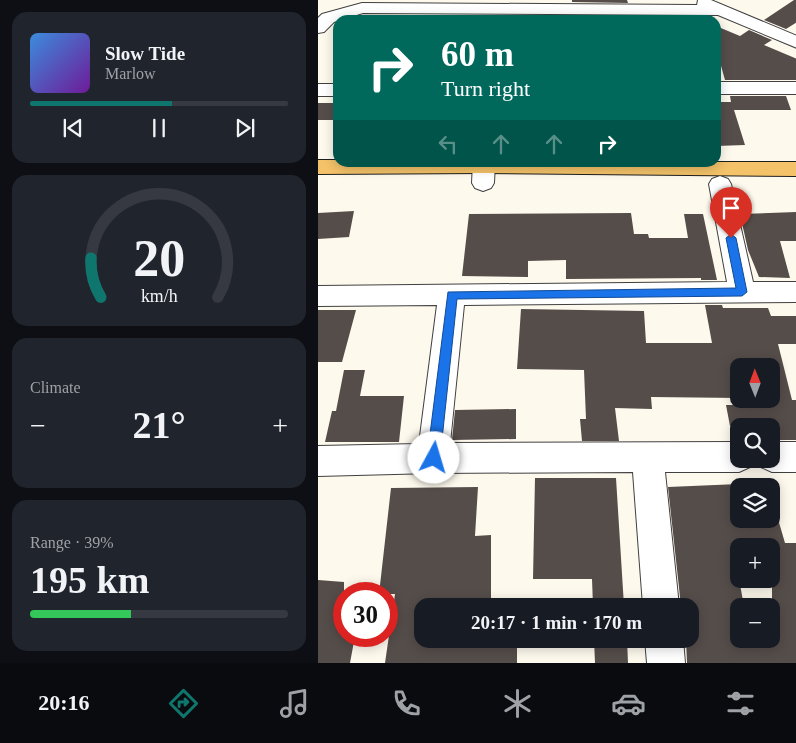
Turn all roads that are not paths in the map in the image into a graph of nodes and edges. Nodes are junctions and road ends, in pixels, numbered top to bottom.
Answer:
1 (696, 0) edge
2 (503, 9) edge
3 (721, 10) junction
4 (338, 15) edge
5 (333, 17) edge
6 (318, 28) edge
7 (796, 43) edge
8 (721, 88) edge
9 (796, 88) edge
10 (318, 90) edge
11 (333, 90) edge
12 (318, 167) edge
13 (796, 169) edge
14 (483, 170) edge
15 (318, 184) edge
16 (720, 184) junction
17 (796, 184) edge
18 (742, 292) junction
19 (796, 292) edge
20 (452, 295) junction
21 (318, 296) edge
22 (648, 457) junction
23 (730, 457) edge
24 (780, 457) edge
25 (796, 457) edge
26 (434, 458) junction
27 (318, 461) edge
28 (660, 598) edge
29 (665, 648) edge
30 (666, 663) edge

1 - 3 street
2 - 3 street
2 - 4 street
3 - 7 street
5 - 6 street
8 - 9 street
10 - 11 street
12 - 14 main road
13 - 14 main road
14 - 15 main road
14 - 16 main road
16 - 17 main road
16 - 18 street
18 - 19 street
18 - 20 street
20 - 21 street
20 - 26 street
22 - 23 street
22 - 26 street
22 - 28 street
24 - 25 street
26 - 27 street
29 - 30 street

